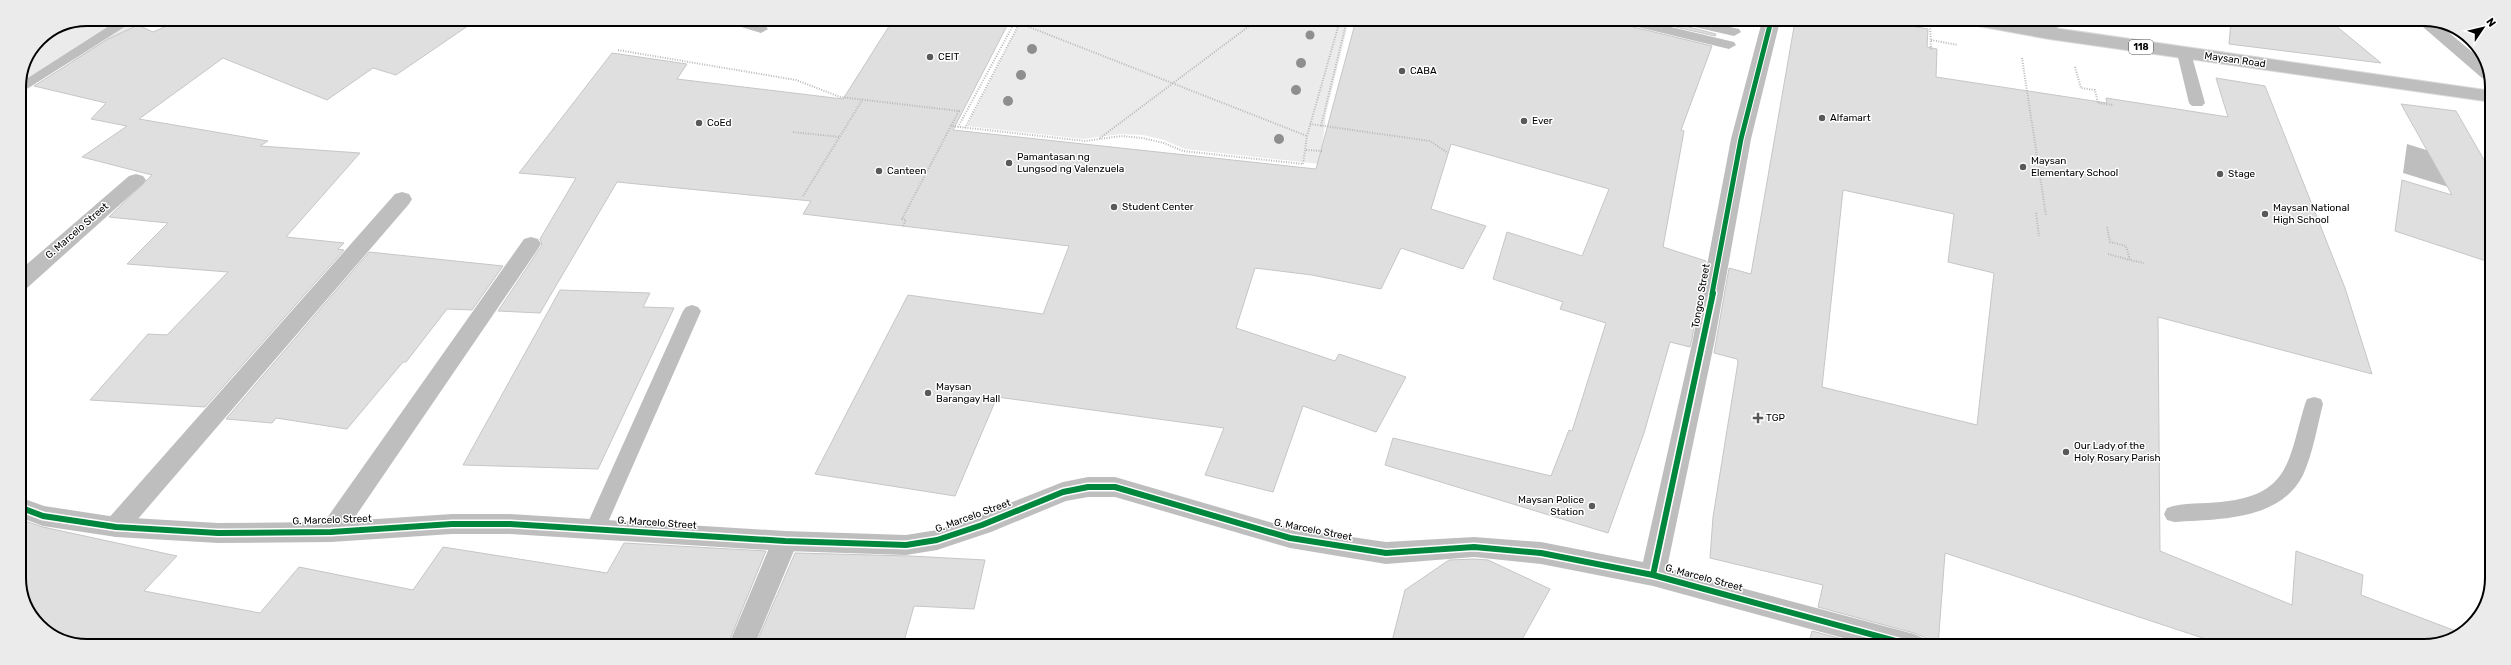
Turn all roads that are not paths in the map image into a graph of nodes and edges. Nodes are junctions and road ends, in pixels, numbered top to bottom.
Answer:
1 (119, 26) edge
2 (752, 26) edge
3 (1669, 26) edge
4 (1687, 26) edge
5 (1705, 26) edge
6 (1722, 26) edge
7 (1771, 26) edge
8 (2037, 26) edge
9 (2049, 27) edge
10 (2431, 27) edge
11 (761, 29) dead end
12 (1733, 35) junction
13 (2184, 53) junction
14 (2482, 69) edge
15 (26, 85) edge
16 (2485, 96) edge
17 (2197, 102) dead end
18 (136, 180) dead end
19 (402, 199) dead end
20 (531, 244) dead end
21 (26, 277) edge
22 (692, 311) dead end
23 (2314, 404) dead end
24 (26, 510) edge
25 (2174, 514) dead end
26 (116, 527) junction
27 (595, 529) junction
28 (332, 532) junction
29 (785, 541) junction
30 (1653, 575) junction
31 (744, 639) edge
32 (1888, 639) edge

1 - 15 lane
2 - 11 lane
3 - 12 lane
4 - 12 lane
5 - 12 lane
6 - 12 lane
7 - 30 street, Tongco Street
8 - 9 street, Maysan Road / 118
9 - 13 street, Maysan Road / 118
10 - 14 street
13 - 16 street, Maysan Road / 118
13 - 17 lane
18 - 21 street, G. Marcelo Street
19 - 26 street
20 - 28 street
22 - 27 lane
23 - 25 lane
24 - 26 street, G. Marcelo Street
26 - 28 street, G. Marcelo Street
27 - 28 street, G. Marcelo Street
27 - 29 street, G. Marcelo Street
29 - 30 street, G. Marcelo Street
29 - 31 street
30 - 32 street, G. Marcelo Street

